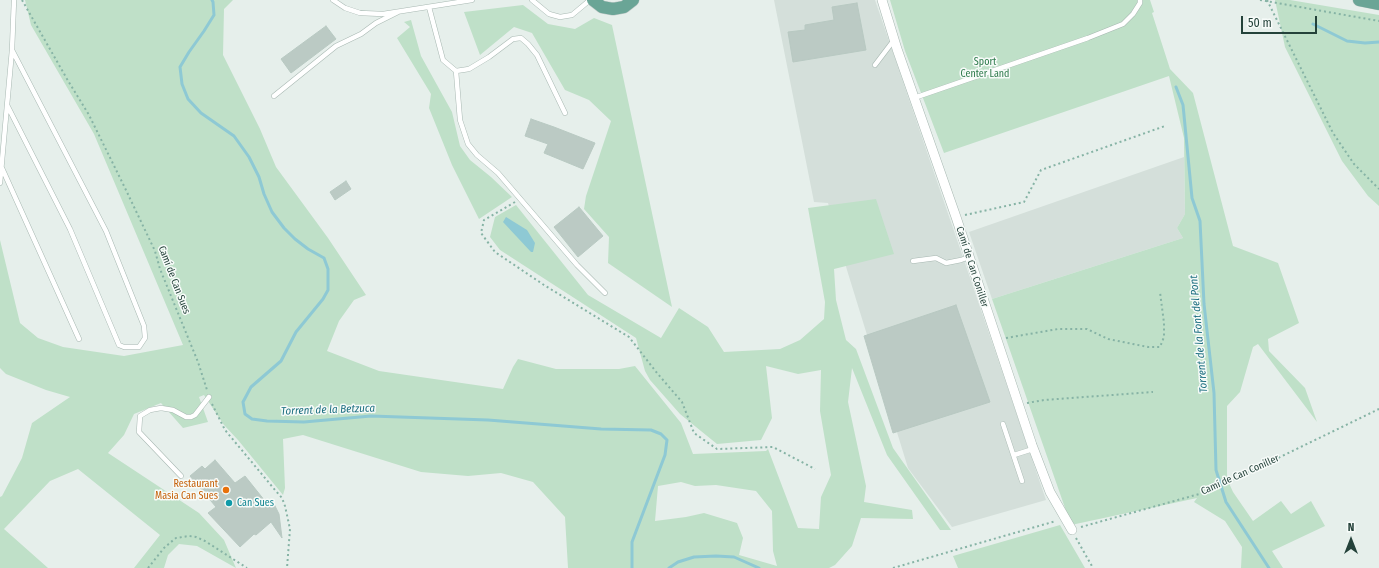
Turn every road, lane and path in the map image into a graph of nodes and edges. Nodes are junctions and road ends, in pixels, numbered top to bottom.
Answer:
1 (14, 0) edge
2 (22, 0) edge
3 (333, 0) edge
4 (472, 0) edge
5 (532, 0) edge
6 (592, 0) edge
7 (633, 0) edge
8 (882, 0) edge
9 (1140, 0) edge
10 (1260, 0) edge
11 (1359, 0) edge
12 (1268, 1) edge
13 (1379, 4) edge
14 (430, 7) junction
15 (398, 12) junction
16 (1379, 21) edge
17 (894, 40) junction
18 (12, 50) junction
19 (875, 65) dead end
20 (456, 71) junction
21 (274, 96) dead end
22 (914, 98) junction
23 (7, 105) junction
24 (565, 112) dead end
25 (1165, 126) dead end
26 (1, 166) junction
27 (0, 182) edge
28 (1379, 189) edge
29 (520, 199) junction
30 (956, 217) junction
31 (969, 256) junction
32 (913, 261) dead end
33 (605, 292) dead end
34 (1160, 292) dead end
35 (79, 339) dead end
36 (997, 340) junction
37 (1153, 392) dead end
38 (209, 397) junction
39 (1018, 405) junction
40 (1379, 409) edge
41 (1003, 424) dead end
42 (1033, 449) junction
43 (1014, 455) junction
44 (815, 470) dead end
45 (181, 476) dead end
46 (1022, 481) dead end
47 (1065, 518) junction
48 (1072, 530) junction
49 (148, 568) edge
50 (247, 568) edge
51 (286, 568) edge
52 (892, 568) edge
53 (1092, 568) edge

1 - 18 lane
2 - 38 path, Camí de Can Sues
3 - 15 lane
4 - 14 lane
5 - 6 lane
6 - 7 main road
8 - 17 street, Camí de Can Coniller
9 - 22 lane
10 - 12 path
11 - 13 main road
12 - 16 path
12 - 28 path
14 - 15 lane
14 - 20 lane
15 - 21 lane
17 - 19 lane
17 - 22 street, Camí de Can Coniller
18 - 23 lane
18 - 23 lane
20 - 24 lane
20 - 29 lane
22 - 30 street, Camí de Can Coniller
23 - 26 lane
25 - 30 path
26 - 27 lane
26 - 35 lane
29 - 33 lane
29 - 44 path
30 - 31 street, Camí de Can Coniller
31 - 32 lane
31 - 36 street, Camí de Can Coniller
34 - 36 path
36 - 39 street, Camí de Can Coniller
37 - 39 path
38 - 45 lane
38 - 51 path, Camí de Can Sues
39 - 42 street, Camí de Can Coniller
40 - 48 path, Camí de Can Coniller
41 - 43 lane
42 - 43 lane
42 - 47 street, Camí de Can Coniller
43 - 46 lane
47 - 48 street, Camí de Can Coniller
47 - 52 path
48 - 53 path
49 - 50 path

